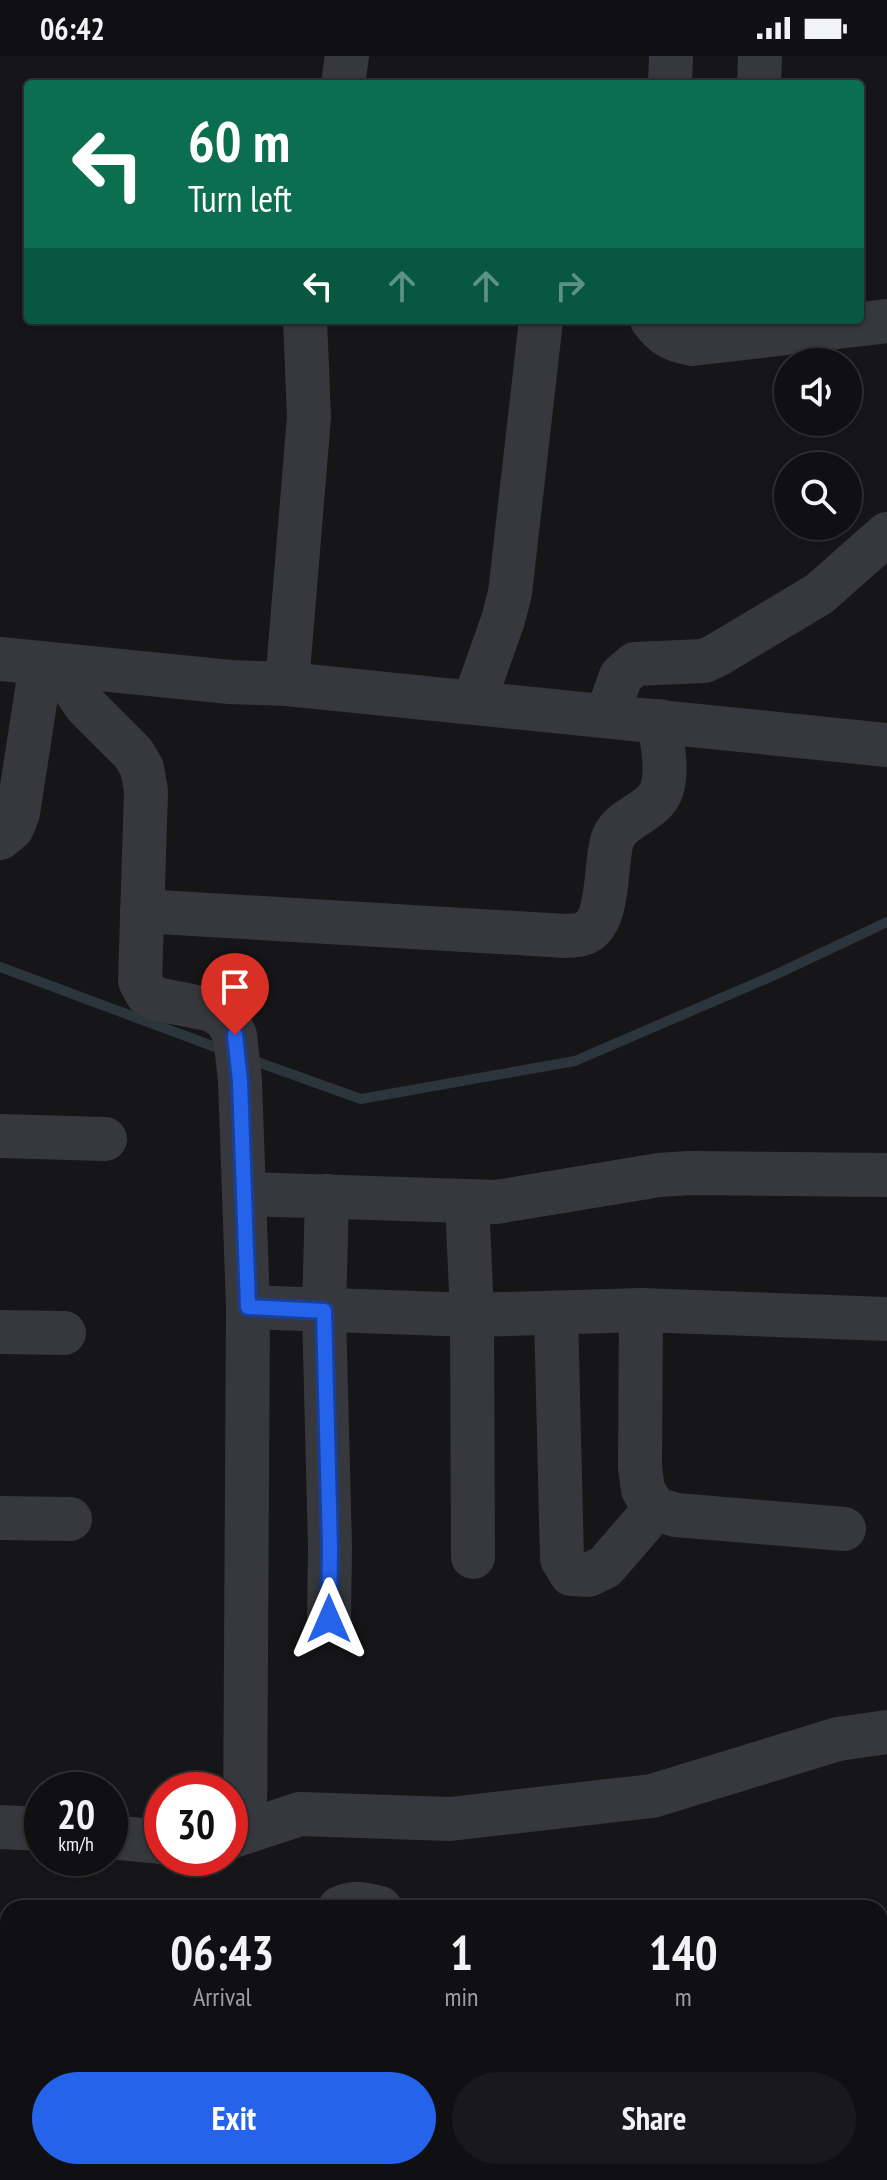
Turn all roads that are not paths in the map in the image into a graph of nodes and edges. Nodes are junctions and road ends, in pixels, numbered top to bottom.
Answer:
1 (347, 56) edge
2 (671, 56) edge
3 (760, 56) edge
4 (344, 80) edge
5 (670, 80) edge
6 (759, 80) edge
7 (887, 321) edge
8 (864, 322) edge
9 (305, 324) edge
10 (541, 324) edge
11 (655, 324) edge
12 (827, 324) edge
13 (747, 328) edge
14 (887, 534) edge
15 (36, 663) edge
16 (287, 684) junction
17 (474, 702) junction
18 (607, 715) junction
19 (659, 721) junction
20 (887, 745) edge
21 (0, 838) edge
22 (142, 911) junction
23 (0, 1136) edge
24 (105, 1139) dead end
25 (887, 1175) edge
26 (245, 1194) junction
27 (327, 1196) junction
28 (467, 1201) junction
29 (248, 1307) junction
30 (641, 1310) junction
31 (324, 1311) junction
32 (556, 1313) junction
33 (472, 1315) junction
34 (887, 1319) edge
35 (0, 1332) edge
36 (64, 1333) dead end
37 (655, 1509) junction
38 (0, 1518) edge
39 (70, 1519) dead end
40 (844, 1529) dead end
41 (473, 1557) dead end
42 (329, 1619) dead end
43 (887, 1732) edge
44 (239, 1772) edge
45 (0, 1827) edge
46 (24, 1828) edge
47 (248, 1831) edge

1 - 4 street
2 - 5 street
3 - 6 street
7 - 8 street
9 - 16 street
10 - 17 street
11 - 13 street
12 - 13 street
14 - 18 street
15 - 16 street
15 - 21 street
15 - 22 street
16 - 17 street
17 - 18 street
18 - 19 street
19 - 20 street
19 - 22 street
22 - 26 street
23 - 24 street
25 - 28 street
26 - 27 street
26 - 29 street
27 - 28 street
27 - 31 street
28 - 33 street
29 - 31 street
29 - 44 street
30 - 32 street
30 - 34 street
30 - 37 street
31 - 33 street
31 - 42 street
32 - 33 street
32 - 37 street
33 - 41 street
35 - 36 street
37 - 40 street
38 - 39 street
43 - 47 street
45 - 46 street

